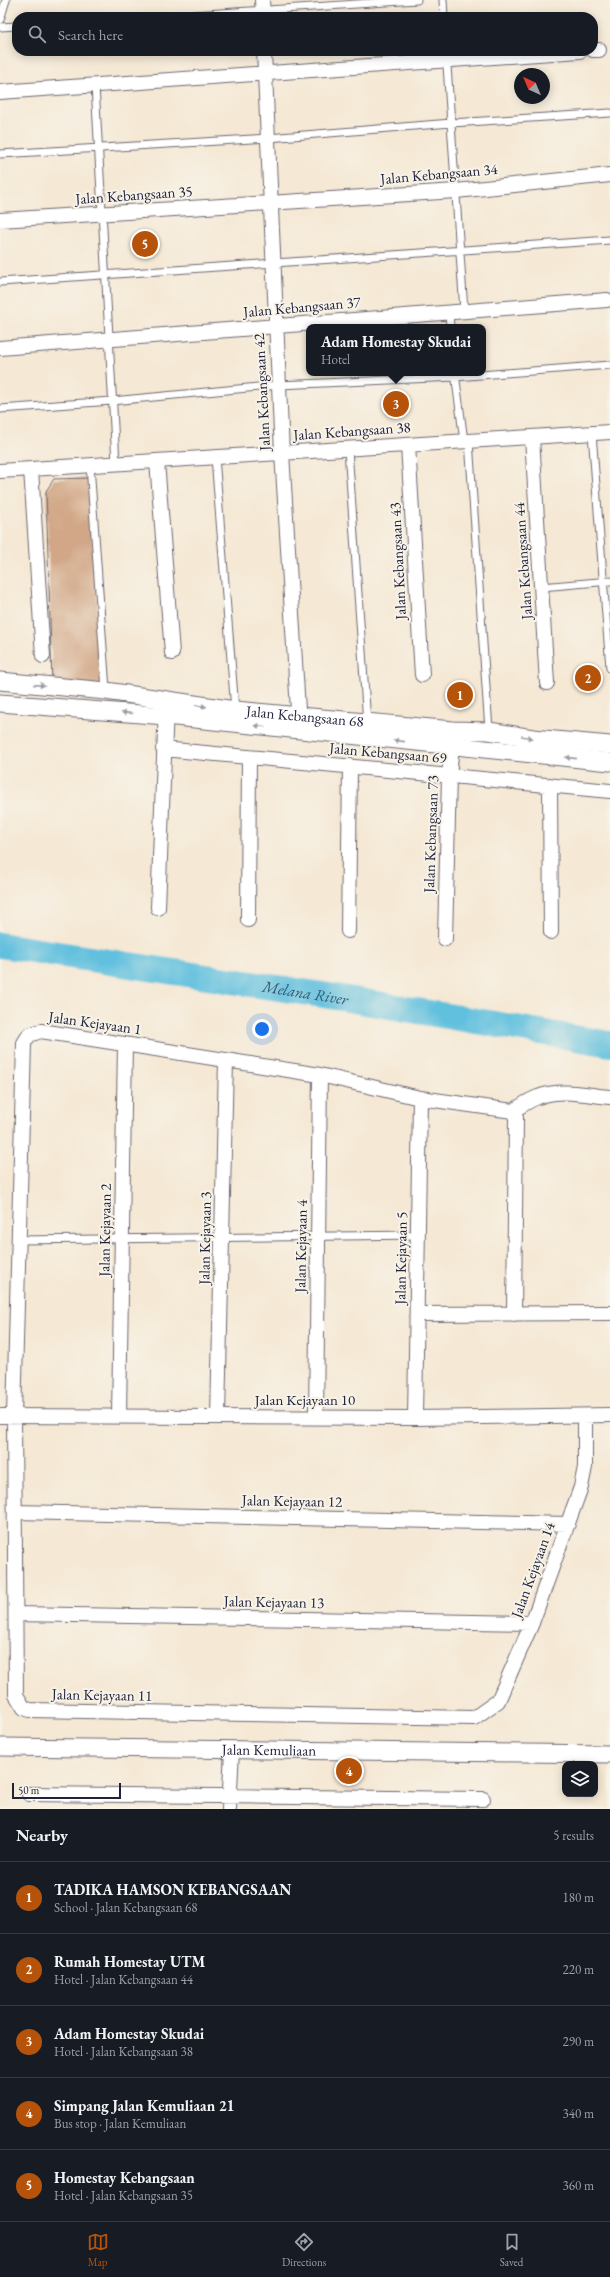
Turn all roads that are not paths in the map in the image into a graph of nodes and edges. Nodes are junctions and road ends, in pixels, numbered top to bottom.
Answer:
1 (6, 0) edge
2 (417, 0) edge
3 (443, 0) edge
4 (263, 9) edge
5 (225, 12) edge
6 (444, 12) edge
7 (0, 20) edge
8 (12, 26) edge
9 (0, 27) edge
10 (264, 56) edge
11 (447, 56) edge
12 (265, 73) junction
13 (95, 85) junction
14 (0, 92) edge
15 (610, 113) edge
16 (451, 123) junction
17 (268, 138) junction
18 (99, 148) junction
19 (0, 154) edge
20 (610, 175) edge
21 (456, 191) junction
22 (271, 204) junction
23 (102, 215) junction
24 (0, 220) edge
25 (610, 240) edge
26 (460, 250) junction
27 (273, 264) junction
28 (106, 274) junction
29 (0, 282) edge
30 (607, 300) dead end
31 (464, 311) junction
32 (449, 312) junction
33 (450, 324) edge
34 (276, 326) junction
35 (109, 339) junction
36 (0, 348) edge
37 (610, 365) edge
38 (486, 373) edge
39 (437, 376) edge
40 (455, 376) edge
41 (279, 385) junction
42 (112, 401) junction
43 (0, 409) edge
44 (610, 432) edge
45 (592, 433) junction
46 (532, 437) junction
47 (466, 441) junction
48 (408, 445) junction
49 (348, 449) junction
50 (282, 453) junction
51 (215, 457) junction
52 (157, 461) junction
53 (116, 463) junction
54 (90, 465) junction
55 (31, 469) junction
56 (0, 471) edge
57 (607, 582) edge
58 (541, 587) junction
59 (172, 652) dead end
60 (43, 656) dead end
61 (610, 668) edge
62 (422, 674) dead end
63 (0, 681) edge
64 (547, 683) dead end
65 (106, 691) junction
66 (0, 702) edge
67 (166, 708) junction
68 (235, 710) junction
69 (367, 723) junction
70 (300, 724) junction
71 (489, 731) junction
72 (452, 738) junction
73 (610, 746) edge
74 (163, 749) junction
75 (249, 758) junction
76 (610, 762) edge
77 (350, 766) junction
78 (449, 776) junction
79 (550, 785) junction
80 (610, 791) edge
81 (158, 908) dead end
82 (248, 920) dead end
83 (348, 931) dead end
84 (551, 932) dead end
85 (445, 939) dead end
86 (125, 1044) junction
87 (226, 1060) junction
88 (320, 1075) junction
89 (610, 1097) edge
90 (420, 1098) junction
91 (513, 1110) junction
92 (419, 1234) junction
93 (318, 1236) junction
94 (222, 1237) junction
95 (122, 1239) junction
96 (19, 1240) junction
97 (610, 1313) edge
98 (417, 1314) junction
99 (514, 1314) junction
100 (610, 1415) edge
101 (7, 1416) edge
102 (119, 1416) junction
103 (585, 1416) junction
104 (218, 1417) junction
105 (316, 1417) junction
106 (415, 1418) junction
107 (15, 1512) junction
108 (568, 1524) junction
109 (16, 1614) junction
110 (532, 1623) junction
111 (474, 1718) joint
112 (0, 1747) edge
113 (232, 1750) junction
114 (610, 1754) edge
115 (29, 1794) dead end
116 (483, 1800) dead end
117 (229, 1802) edge
118 (369, 1803) edge

1 - 7 lane
2 - 4 lane
3 - 6 lane
4 - 5 lane
8 - 9 lane
10 - 12 street, Jalan Kebangsaan 42
11 - 12 street
11 - 16 lane
12 - 13 street
12 - 17 street, Jalan Kebangsaan 42
13 - 14 street
13 - 18 lane
15 - 16 lane
16 - 17 lane
16 - 21 lane
17 - 18 lane
17 - 22 street, Jalan Kebangsaan 42
18 - 19 lane
18 - 23 lane
20 - 21 street, Jalan Kebangsaan 34
21 - 22 street, Jalan Kebangsaan 34
21 - 26 lane
22 - 23 street, Jalan Kebangsaan 35
22 - 27 street, Jalan Kebangsaan 42
23 - 24 street, Jalan Kebangsaan 35
23 - 28 lane
25 - 26 lane
26 - 27 lane
26 - 31 lane
27 - 28 lane
27 - 34 street, Jalan Kebangsaan 42
28 - 29 lane
28 - 35 lane
30 - 31 street, Jalan Kebangsaan 37
31 - 32 street, Jalan Kebangsaan 37
32 - 33 lane
32 - 34 street, Jalan Kebangsaan 37
34 - 35 street, Jalan Kebangsaan 37
34 - 41 street, Jalan Kebangsaan 42
35 - 36 street, Jalan Kebangsaan 37
35 - 42 lane
37 - 38 lane
39 - 41 lane
40 - 47 lane
41 - 42 lane
41 - 50 street, Jalan Kebangsaan 42
42 - 43 lane
42 - 53 lane
44 - 45 street, Jalan Kebangsaan 38
45 - 46 street, Jalan Kebangsaan 38
45 - 57 lane
46 - 47 street, Jalan Kebangsaan 38
46 - 58 street, Jalan Kebangsaan 44
47 - 48 street, Jalan Kebangsaan 38
47 - 71 lane
48 - 49 street, Jalan Kebangsaan 38
48 - 62 street, Jalan Kebangsaan 43
49 - 50 street, Jalan Kebangsaan 38
49 - 69 lane
50 - 51 street, Jalan Kebangsaan 38
50 - 70 street, Jalan Kebangsaan 42
51 - 52 street, Jalan Kebangsaan 38
51 - 68 lane
52 - 53 street, Jalan Kebangsaan 38
52 - 59 street
53 - 54 street, Jalan Kebangsaan 38
54 - 55 street, Jalan Kebangsaan 38
54 - 65 lane
55 - 56 street, Jalan Kebangsaan 38
55 - 60 street
57 - 58 lane
57 - 61 lane
58 - 64 street, Jalan Kebangsaan 44
63 -> 65 street, Jalan Kebangsaan 68
65 - 67 street, Jalan Kebangsaan 68
67 -> 66 street, Jalan Kebangsaan 68
67 -> 68 street, Jalan Kebangsaan 68
70 -> 67 street, Jalan Kebangsaan 68
67 - 74 street
68 - 70 street, Jalan Kebangsaan 68
69 - 70 street, Jalan Kebangsaan 68
69 - 72 street, Jalan Kebangsaan 68
72 -> 70 street, Jalan Kebangsaan 68
71 - 72 street, Jalan Kebangsaan 68
71 -> 73 street, Jalan Kebangsaan 68
76 -> 72 street, Jalan Kebangsaan 68
72 - 78 street, Jalan Kebangsaan 73
74 - 75 street, Jalan Kebangsaan 69
74 - 81 street
75 - 77 street, Jalan Kebangsaan 69
75 - 82 street
77 - 78 street, Jalan Kebangsaan 69
77 - 83 street
78 - 79 street, Jalan Kebangsaan 69
78 - 85 street, Jalan Kebangsaan 73
79 - 80 street, Jalan Kebangsaan 69
79 - 84 street
86 - 87 street, Jalan Kejayaan 1
86 - 95 street, Jalan Kejayaan 2
86 - 96 street, Jalan Kejayaan 1
87 - 88 street, Jalan Kejayaan 1
87 - 94 street, Jalan Kejayaan 3
88 - 90 street, Jalan Kejayaan 1
88 - 93 street, Jalan Kejayaan 4
89 - 91 street
90 - 91 street
90 - 92 street, Jalan Kejayaan 5
91 - 99 street
92 - 93 lane
92 - 98 street, Jalan Kejayaan 5
93 - 94 lane
93 - 105 street, Jalan Kejayaan 4
94 - 95 lane
94 - 104 street, Jalan Kejayaan 3
95 - 96 lane
95 - 102 street, Jalan Kejayaan 2
96 - 101 street, Jalan Kejayaan 1
97 - 99 street
98 - 99 street
98 - 106 street, Jalan Kejayaan 5
100 - 103 street, Jalan Kejayaan 10
101 - 102 street, Jalan Kejayaan 10
101 - 107 street, Jalan Kejayaan 11
102 - 104 street, Jalan Kejayaan 10
103 - 106 street, Jalan Kejayaan 10
103 - 108 street, Jalan Kejayaan 14
104 - 105 street, Jalan Kejayaan 10
105 - 106 street, Jalan Kejayaan 10
107 - 108 street, Jalan Kejayaan 12
107 - 109 street, Jalan Kejayaan 11
108 - 110 street, Jalan Kejayaan 14
109 - 110 street, Jalan Kejayaan 13
109 - 111 street, Jalan Kejayaan 11
110 - 111 street, Jalan Kejayaan 14
112 - 113 street, Jalan Kemuliaan
113 - 114 street, Jalan Kemuliaan
113 - 117 street
115 - 117 street
116 - 118 street
117 - 118 street

